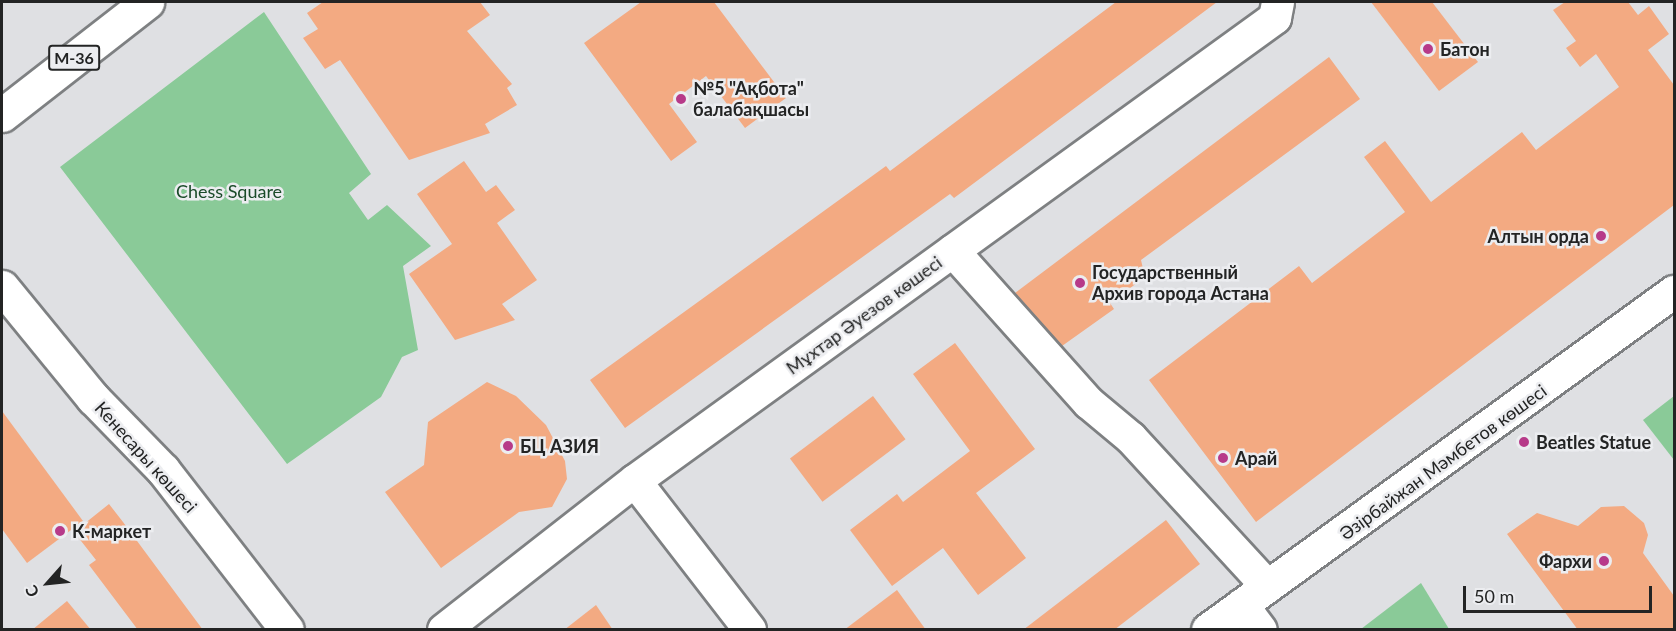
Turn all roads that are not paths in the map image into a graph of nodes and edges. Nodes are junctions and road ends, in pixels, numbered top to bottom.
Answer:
1 (147, 2) edge
2 (1278, 2) edge
3 (2, 115) edge
4 (953, 251) junction
5 (2, 286) edge
6 (1674, 292) edge
7 (635, 481) junction
8 (1268, 587) junction
9 (1242, 605) junction
10 (287, 630) edge
11 (444, 630) edge
12 (750, 630) edge
13 (1209, 630) edge
14 (1261, 630) edge

1 - 3 main road, M-36
2 - 4 street, Мұхтар Әуезов көшесі
4 - 7 street, Мұхтар Әуезов көшесі
4 - 8 street
5 - 10 main road, Кенесары көшесі
6 - 8 street, Әзірбайжан Мәмбетов көшесі
7 - 11 street, Мұхтар Әуезов көшесі
7 - 12 street
8 - 9 street, Әзірбайжан Мәмбетов көшесі
9 - 13 street, Әзірбайжан Мәмбетов көшесі
9 - 14 street

